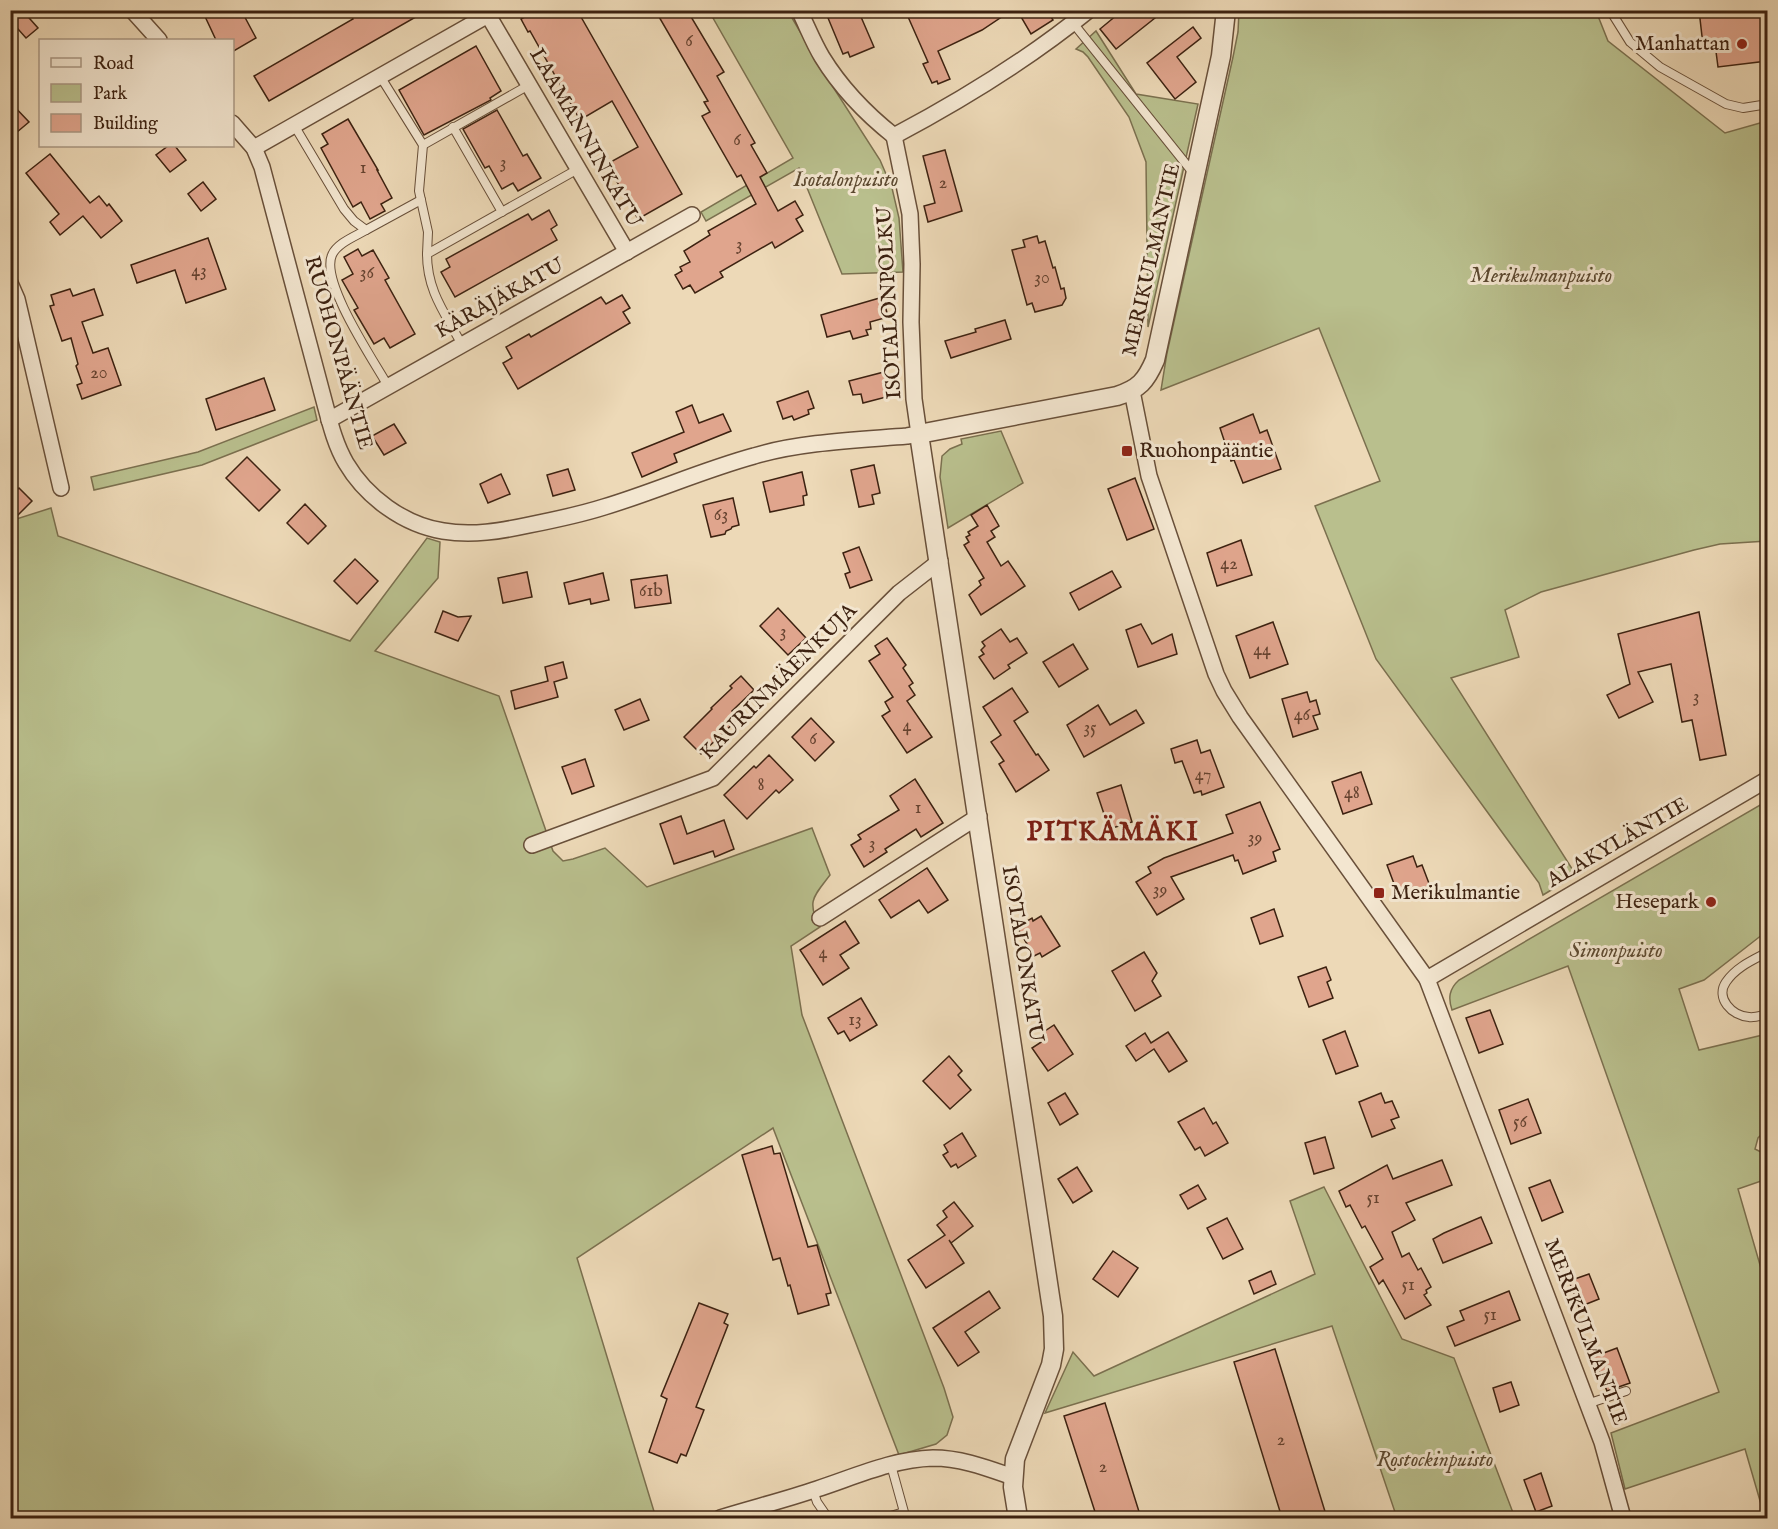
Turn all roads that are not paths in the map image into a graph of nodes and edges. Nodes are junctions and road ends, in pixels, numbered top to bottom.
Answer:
1 (132, 10) edge
2 (799, 10) edge
3 (1064, 10) edge
4 (1089, 10) edge
5 (1226, 10) edge
6 (1610, 10) edge
7 (488, 13) edge
8 (1072, 24) junction
9 (158, 39) edge
10 (380, 76) junction
11 (529, 85) junction
12 (1767, 104) edge
13 (234, 125) edge
14 (294, 125) junction
15 (453, 128) junction
16 (894, 136) junction
17 (423, 145) junction
18 (254, 148) junction
19 (578, 169) junction
20 (1195, 175) junction
21 (421, 200) junction
22 (502, 213) junction
23 (692, 215) dead end
24 (366, 230) junction
25 (627, 252) junction
26 (427, 254) junction
27 (10, 283) edge
28 (462, 345) junction
29 (388, 386) junction
30 (1132, 391) junction
31 (329, 420) junction
32 (919, 434) junction
33 (61, 488) dead end
34 (940, 561) junction
35 (1767, 780) edge
36 (979, 816) junction
37 (532, 845) dead end
38 (820, 918) dead end
39 (1767, 952) edge
40 (1427, 979) junction
41 (1767, 1014) edge
42 (1626, 1390) dead end
43 (1587, 1404) junction
44 (891, 1465) junction
45 (1013, 1477) junction
46 (813, 1490) junction
47 (720, 1518) edge
48 (828, 1518) edge
49 (884, 1518) edge
50 (1018, 1518) edge
51 (1623, 1518) edge

1 - 9 street
2 - 16 street
3 - 8 street
4 - 8 street
5 - 20 street, MERIKULMANTIE
6 - 12 lane
7 - 10 street
7 - 11 street, LAAMANNINKATU
8 - 16 street
8 - 20 lane
10 - 14 street
10 - 17 lane
11 - 15 lane
11 - 19 street, LAAMANNINKATU
13 - 18 street, RUOHONPÄÄNTIE
14 - 18 street
14 - 24 lane
15 - 17 lane
15 - 22 lane
16 - 32 street, ISOTALONPOLKU
17 - 21 lane
18 - 31 street, RUOHONPÄÄNTIE
19 - 22 lane
19 - 25 street, LAAMANNINKATU
20 - 30 street, MERIKULMANTIE
21 - 24 lane
21 - 26 lane
22 - 26 lane
23 - 25 street, KÄRÄJÄKATU
24 - 29 lane
25 - 28 street, KÄRÄJÄKATU
26 - 28 lane
27 - 33 street
28 - 29 street, KÄRÄJÄKATU
29 - 31 street, KÄRÄJÄKATU
30 - 32 street, RUOHONPÄÄNTIE
30 - 40 street, MERIKULMANTIE
31 - 32 street, RUOHONPÄÄNTIE
32 - 34 street, ISOTALONKATU
34 - 36 street, ISOTALONKATU
34 - 37 street, KAURINMÄENKUJA
35 - 40 street, ALAKYLÄNTIE
36 - 38 street
36 - 45 street, ISOTALONKATU
39 - 41 lane
40 - 43 street, MERIKULMANTIE
42 - 43 lane
43 - 51 street, MERIKULMANTIE
44 - 45 street
44 - 46 street
44 - 49 lane
45 - 50 street, ISOTALONKATU
46 - 47 street
46 - 48 lane

